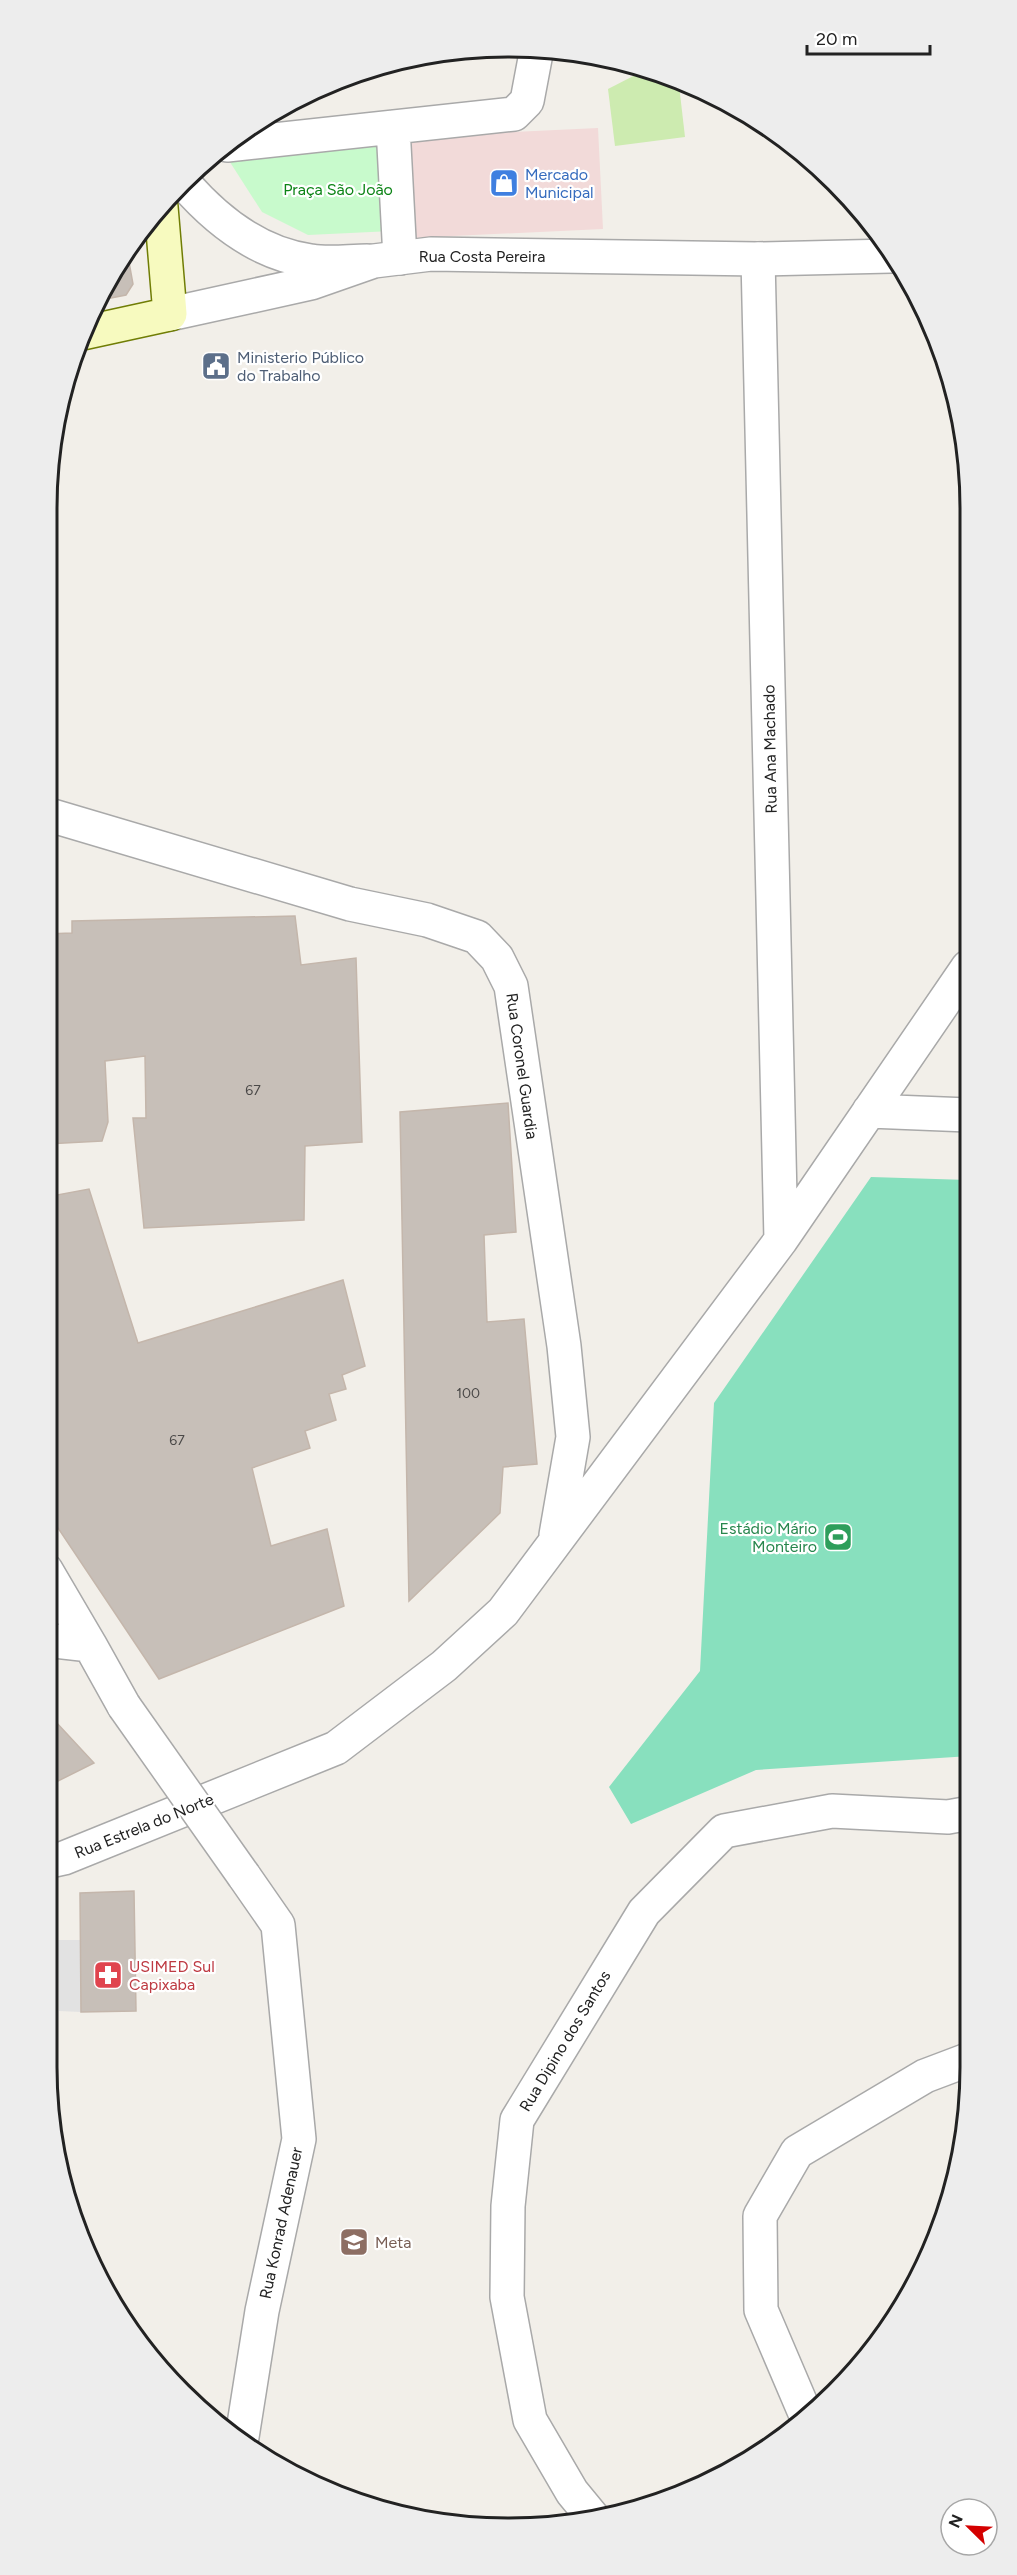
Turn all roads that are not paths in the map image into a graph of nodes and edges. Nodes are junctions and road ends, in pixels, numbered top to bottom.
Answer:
1 (535, 58) edge
2 (393, 127) junction
3 (244, 143) edge
4 (189, 189) edge
5 (162, 219) edge
6 (883, 256) edge
7 (387, 259) junction
8 (758, 259) junction
9 (170, 314) junction
10 (94, 331) edge
11 (57, 817) edge
12 (960, 980) edge
13 (869, 1112) junction
14 (960, 1115) edge
15 (781, 1240) junction
16 (554, 1543) junction
17 (57, 1589) edge
18 (57, 1641) edge
19 (90, 1645) junction
20 (960, 1815) edge
21 (57, 1865) edge
22 (960, 2063) edge
23 (803, 2409) edge
24 (243, 2431) edge
25 (587, 2511) edge

1 - 2 street
2 - 3 street
2 - 7 street
4 - 7 street
5 - 9 main road
6 - 8 street, Rua Costa Pereira
7 - 8 street, Rua Costa Pereira
7 - 9 street, Rua Costa Pereira
8 - 15 street, Rua Ana Machado
9 - 10 main road, Rua Costa Pereira
11 - 16 street, Rua Coronel Guardia
12 - 13 street, Rua Estrela do Norte
13 - 14 street
13 - 15 street, Rua Estrela do Norte
15 - 16 street, Rua Estrela do Norte
16 - 21 street, Rua Estrela do Norte
17 - 19 street, Rua Konrad Adenauer
18 - 19 street
19 - 24 street, Rua Konrad Adenauer, bridge
20 - 25 street, Rua Dipino dos Santos
22 - 23 street

